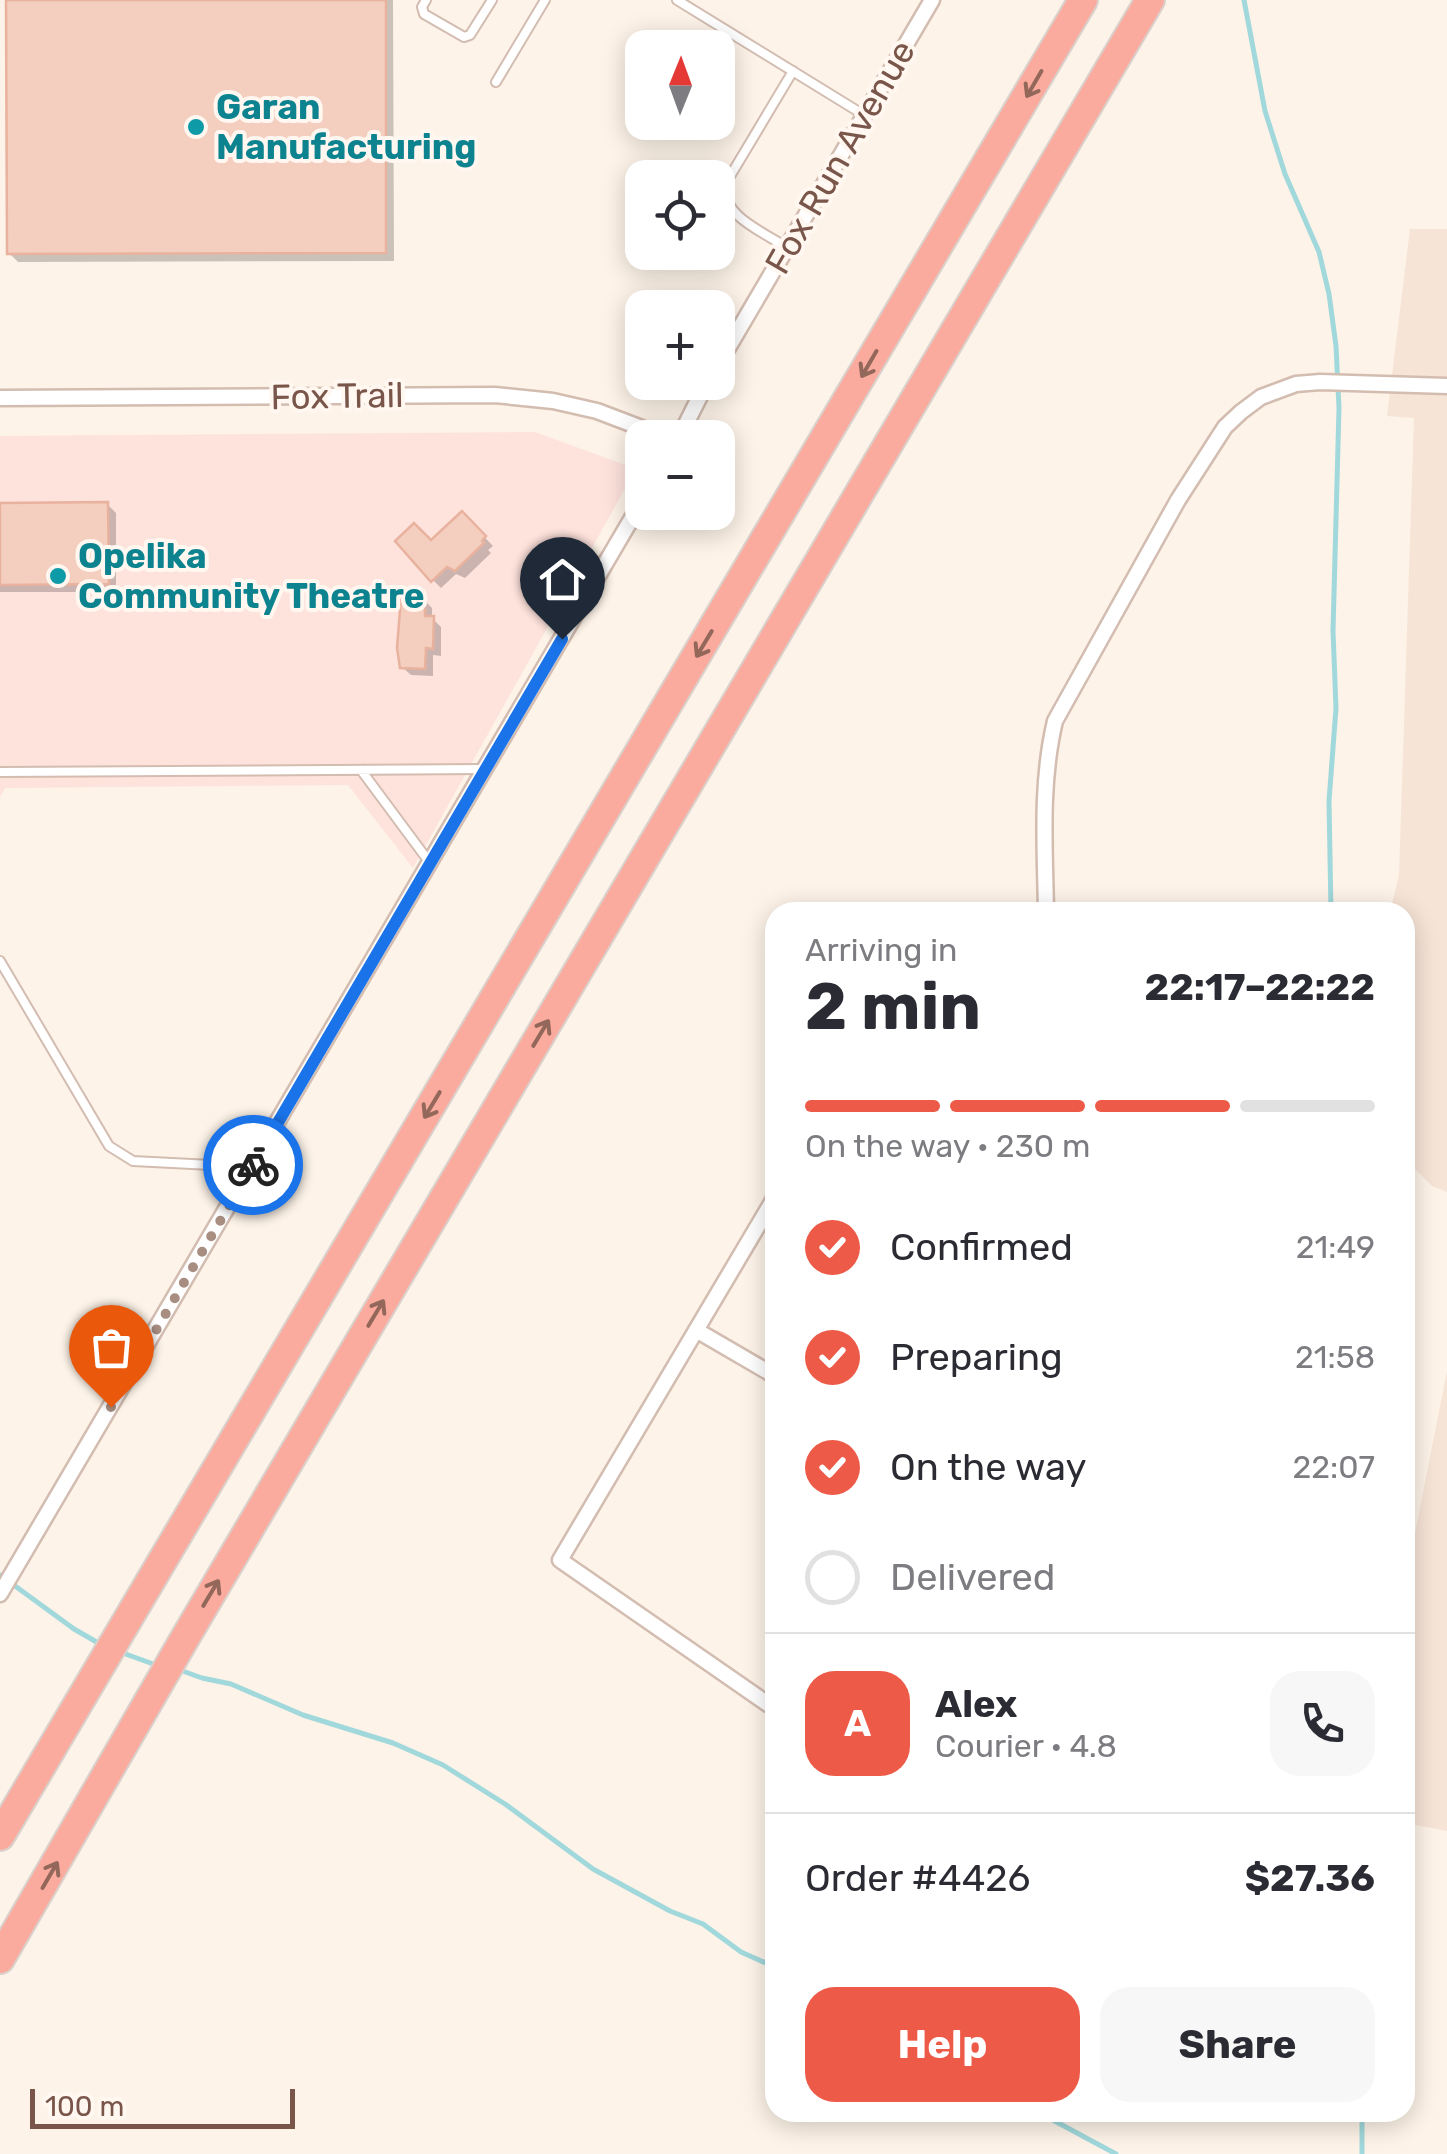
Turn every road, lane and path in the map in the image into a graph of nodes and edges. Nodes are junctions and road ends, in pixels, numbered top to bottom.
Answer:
1 (426, 0) edge
2 (492, 0) edge
3 (545, 0) edge
4 (677, 0) edge
5 (932, 0) edge
6 (1083, 0) edge
7 (1150, 0) edge
8 (793, 71) junction
9 (496, 82) dead end
10 (864, 115) junction
11 (786, 248) junction
12 (735, 336) edge
13 (1447, 386) edge
14 (0, 398) edge
15 (625, 421) edge
16 (625, 530) edge
17 (485, 769) junction
18 (360, 770) junction
19 (0, 772) edge
20 (430, 863) junction
21 (1046, 902) edge
22 (0, 961) edge
23 (243, 1182) junction
24 (765, 1214) edge
25 (696, 1330) junction
26 (765, 1370) edge
27 (0, 1594) edge
28 (765, 1702) edge
29 (0, 1836) edge
30 (0, 1959) edge

1 - 2 lane
3 - 9 lane
4 - 8 lane
5 - 10 street, Fox Run Avenue
6 -> 29 highway
30 -> 7 highway
8 - 10 lane
8 - 11 lane
10 - 11 street, Fox Run Avenue
11 - 12 street, Fox Run Avenue
13 - 21 street
14 - 15 street, Fox Trail
16 - 17 street
17 - 18 lane
17 - 20 street
18 - 19 lane
18 - 20 lane
20 - 23 street
22 - 23 lane
23 - 27 street
24 - 25 street
25 - 26 street
25 - 28 street

